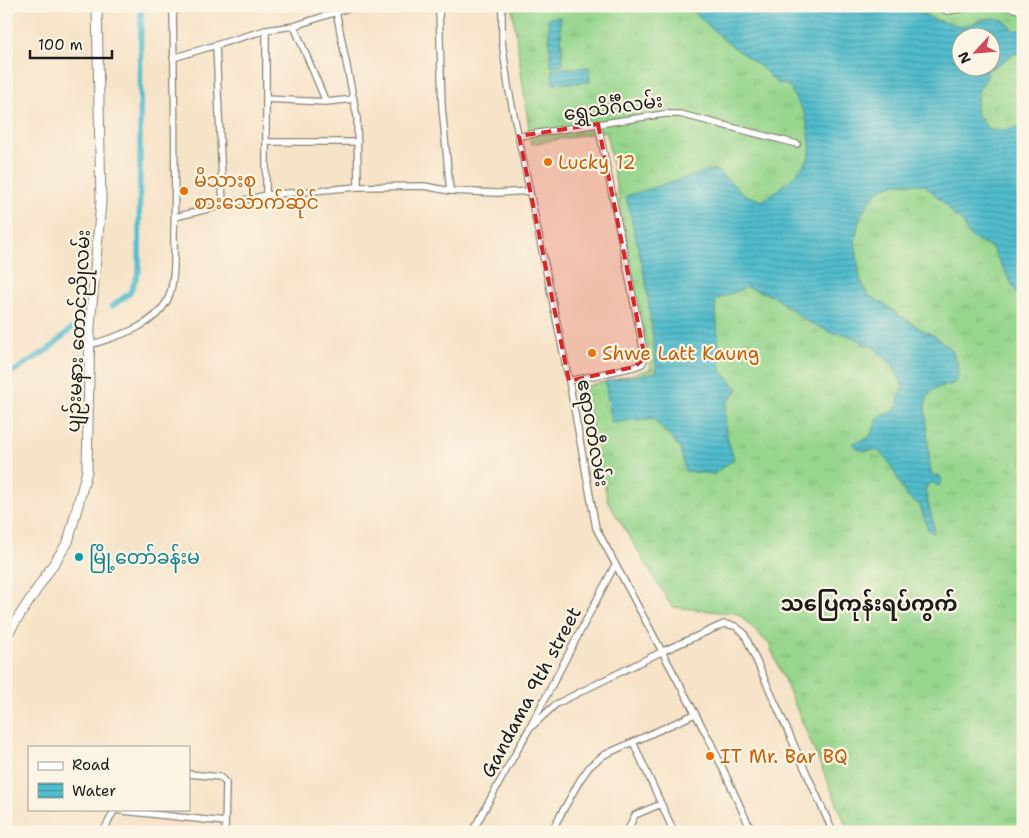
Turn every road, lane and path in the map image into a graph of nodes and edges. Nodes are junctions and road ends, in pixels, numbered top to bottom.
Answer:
1 (97, 6) edge
2 (191, 6) edge
3 (356, 6) edge
4 (439, 6) edge
5 (502, 6) edge
6 (937, 6) edge
7 (980, 6) edge
8 (1004, 6) edge
9 (173, 9) edge
10 (336, 9) edge
11 (1023, 11) edge
12 (294, 26) junction
13 (266, 30) junction
14 (216, 45) junction
15 (173, 58) junction
16 (266, 99) junction
17 (354, 99) junction
18 (326, 102) junction
19 (598, 124) junction
20 (519, 136) junction
21 (266, 142) junction
22 (358, 142) junction
23 (797, 144) dead end
24 (358, 187) junction
25 (450, 191) junction
26 (529, 192) junction
27 (266, 195) junction
28 (223, 205) junction
29 (175, 217) junction
30 (90, 345) junction
31 (569, 381) junction
32 (614, 566) junction
33 (6, 636) edge
34 (661, 652) junction
35 (695, 714) junction
36 (529, 729) junction
37 (633, 742) junction
38 (190, 774) edge
39 (661, 804) junction
40 (115, 810) edge
41 (225, 822) junction
42 (103, 832) edge
43 (225, 832) edge
44 (472, 832) edge
45 (551, 832) edge
46 (627, 832) edge
47 (674, 832) edge
48 (752, 832) edge
49 (833, 832) edge

1 - 30 main road, ပျဉ်းမနား တောင်ညိုလမ်း
2 - 9 street
3 - 10 street
4 - 25 street
5 - 20 street, ဧရာဝတီလမ်း
6 - 7 street
8 - 11 street
9 - 15 street
10 - 12 street
10 - 17 street
12 - 13 street
12 - 18 street
13 - 14 street
13 - 16 street
14 - 15 street
14 - 28 street
15 - 29 street
16 - 18 street
16 - 21 street
17 - 18 street
17 - 22 street
19 - 20 street, ရွှေသိင်္ဂီလမ်း
19 - 23 street, ရွှေသိင်္ဂီလမ်း
19 - 31 street
20 - 26 street, ဧရာဝတီလမ်း
21 - 22 street
21 - 27 street
22 - 24 street
24 - 25 street
24 - 27 street
25 - 26 street
26 - 31 street, ဧရာဝတီလမ်း
27 - 28 street
28 - 29 street
29 - 30 street
30 - 33 main road, ပျဉ်းမနား တောင်ညိုလမ်း
31 - 32 street, ဧရာဝတီလမ်း
32 - 34 street, ဧရာဝတီလမ်း
32 - 36 street, Gandama 9th street
34 - 35 street, ဧရာဝတီလမ်း
34 - 36 street
34 - 49 street
35 - 37 street
35 - 48 street, ဧရာဝတီလမ်း
36 - 44 street, Gandama 9th street
37 - 39 street
37 - 45 street
38 - 41 street
39 - 46 street
39 - 47 street
40 - 41 street
40 - 42 street
41 - 43 street

